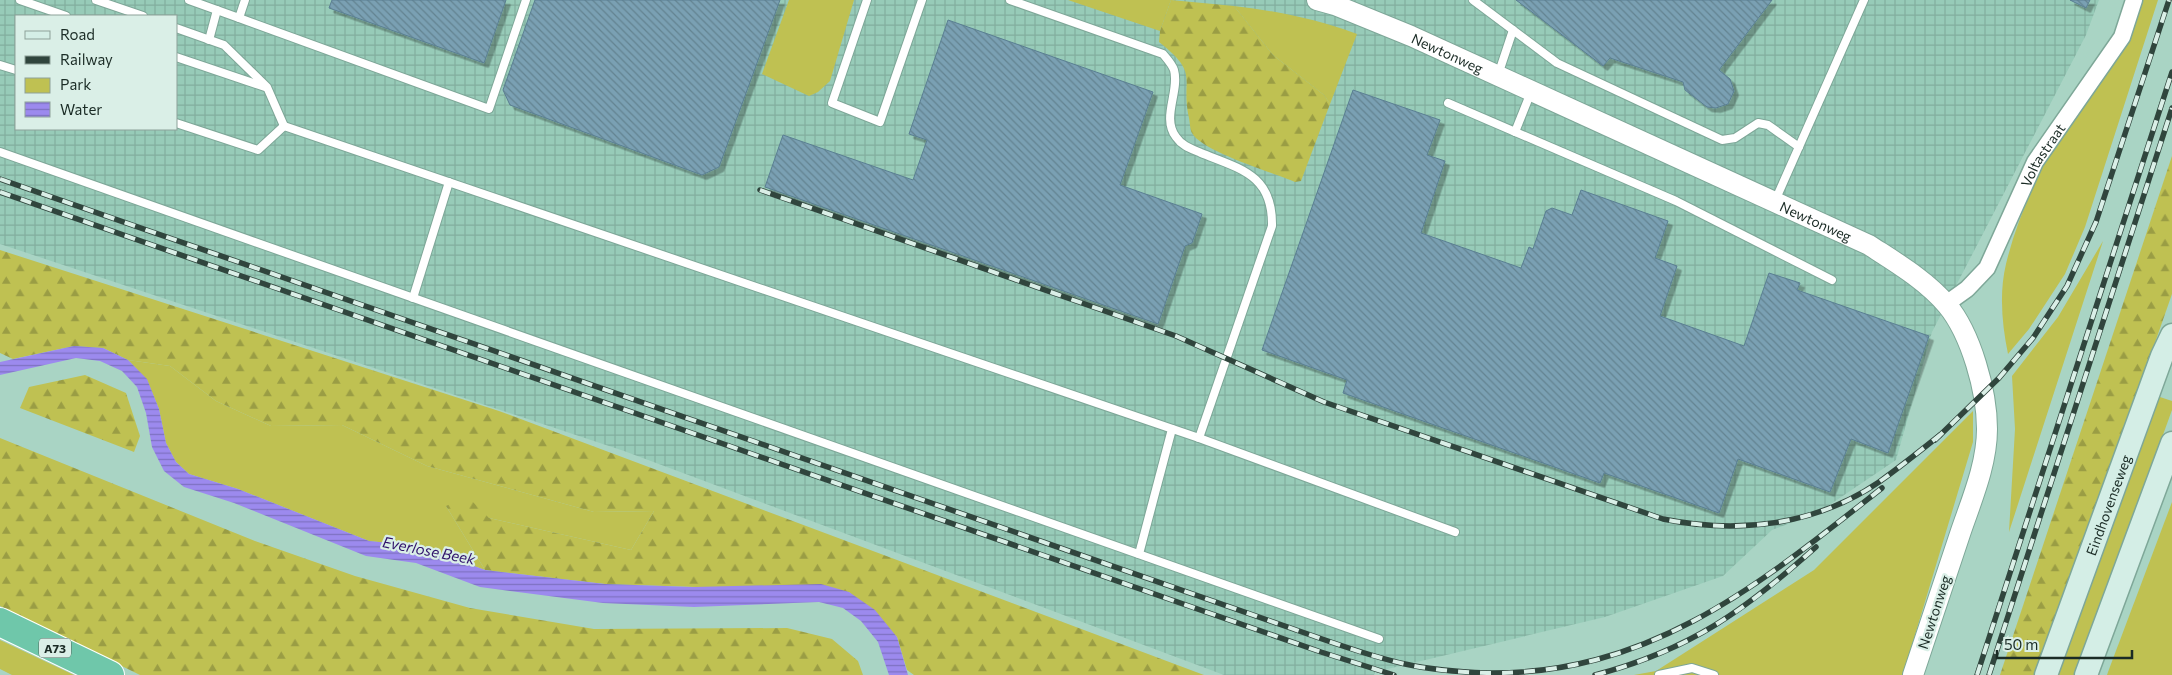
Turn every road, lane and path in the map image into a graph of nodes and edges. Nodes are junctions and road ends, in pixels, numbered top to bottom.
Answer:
1 (20, 0) edge
2 (96, 0) edge
3 (189, 0) edge
4 (245, 0) edge
5 (526, 0) edge
6 (867, 0) edge
7 (922, 0) edge
8 (1010, 0) edge
9 (1474, 0) edge
10 (1864, 0) edge
11 (2134, 0) edge
12 (1329, 2) edge
13 (217, 10) junction
14 (63, 15) edge
15 (140, 15) edge
16 (239, 18) junction
17 (178, 29) edge
18 (1513, 30) junction
19 (209, 40) junction
20 (178, 59) edge
21 (0, 65) edge
22 (15, 70) edge
23 (1498, 75) junction
24 (267, 87) junction
25 (1531, 90) junction
26 (1448, 103) dead end
27 (178, 124) edge
28 (284, 126) junction
29 (1515, 132) junction
30 (1799, 146) junction
31 (0, 152) edge
32 (449, 182) junction
33 (1775, 201) junction
34 (1832, 280) dead end
35 (413, 298) junction
36 (1946, 304) junction
37 (2172, 335) edge
38 (1172, 429) junction
39 (1199, 438) junction
40 (2172, 443) edge
41 (1455, 532) dead end
42 (1139, 554) junction
43 (0, 622) edge
44 (1379, 638) dead end
45 (110, 675) edge
46 (1659, 675) edge
47 (1714, 675) edge
48 (1913, 675) edge
49 (2046, 675) edge
50 (2086, 675) edge

1 - 14 lane
2 - 15 lane
3 - 13 lane
4 - 16 lane
5 - 16 lane
6 - 7 lane
8 - 39 lane
9 - 18 lane
10 - 30 lane
11 - 36 street, Voltastraat
12 - 23 street, Newtonweg
13 - 16 lane
13 - 19 lane
17 - 19 lane
18 - 23 lane
18 - 30 lane
19 - 24 lane
20 - 24 lane
21 - 22 lane
23 - 25 street, Newtonweg
24 - 28 lane
25 - 29 lane
25 - 33 street, Newtonweg
26 - 29 lane
27 - 28 lane
28 - 32 lane
29 - 34 lane
30 - 33 lane
31 - 35 lane
32 - 35 lane
32 - 38 lane
33 - 36 street, Newtonweg
35 - 42 lane
36 - 48 street, Newtonweg
37 - 49 main road, Eindhovenseweg
38 - 39 lane
38 - 42 lane
39 - 41 lane
40 - 50 main road
42 - 44 lane
43 - 45 highway, A73
46 - 47 lane

